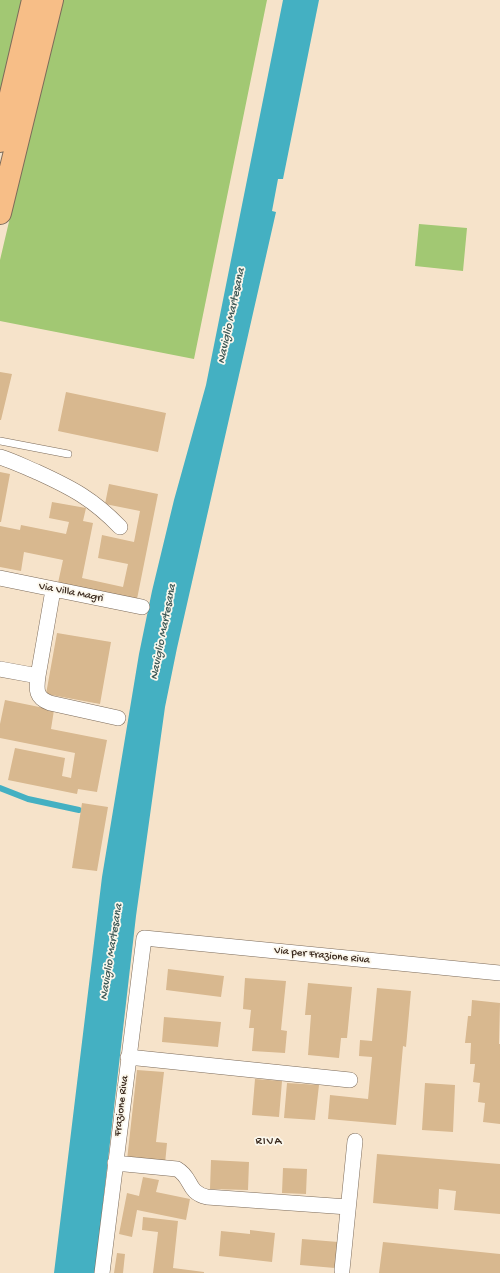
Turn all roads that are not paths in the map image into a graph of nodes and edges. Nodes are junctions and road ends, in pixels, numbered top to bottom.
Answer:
1 (24, 0) edge
2 (33, 0) edge
3 (52, 0) edge
4 (0, 103) edge
5 (0, 141) edge
6 (0, 212) edge
7 (0, 442) edge
8 (68, 454) dead end
9 (0, 457) edge
10 (120, 527) dead end
11 (0, 578) edge
12 (53, 590) junction
13 (142, 607) dead end
14 (0, 669) edge
15 (38, 676) junction
16 (118, 718) dead end
17 (144, 938) joint
18 (500, 973) edge
19 (128, 1057) junction
20 (350, 1080) dead end
21 (355, 1141) dead end
22 (115, 1163) junction
23 (348, 1207) junction
24 (342, 1270) dead end
25 (102, 1273) edge

1 - 4 street
2 - 5 main road
3 - 6 main road
7 - 8 lane
9 - 10 street
11 - 12 street, Via Villa Magri
12 - 13 street, Via Villa Magri
12 - 15 street
14 - 15 street
15 - 16 street
17 - 18 street, Via per Frazione Riva
17 - 19 street, Frazione Riva
19 - 20 street
19 - 22 street, Frazione Riva
21 - 23 street
22 - 23 street
22 - 25 street, Frazione Riva
23 - 24 street

